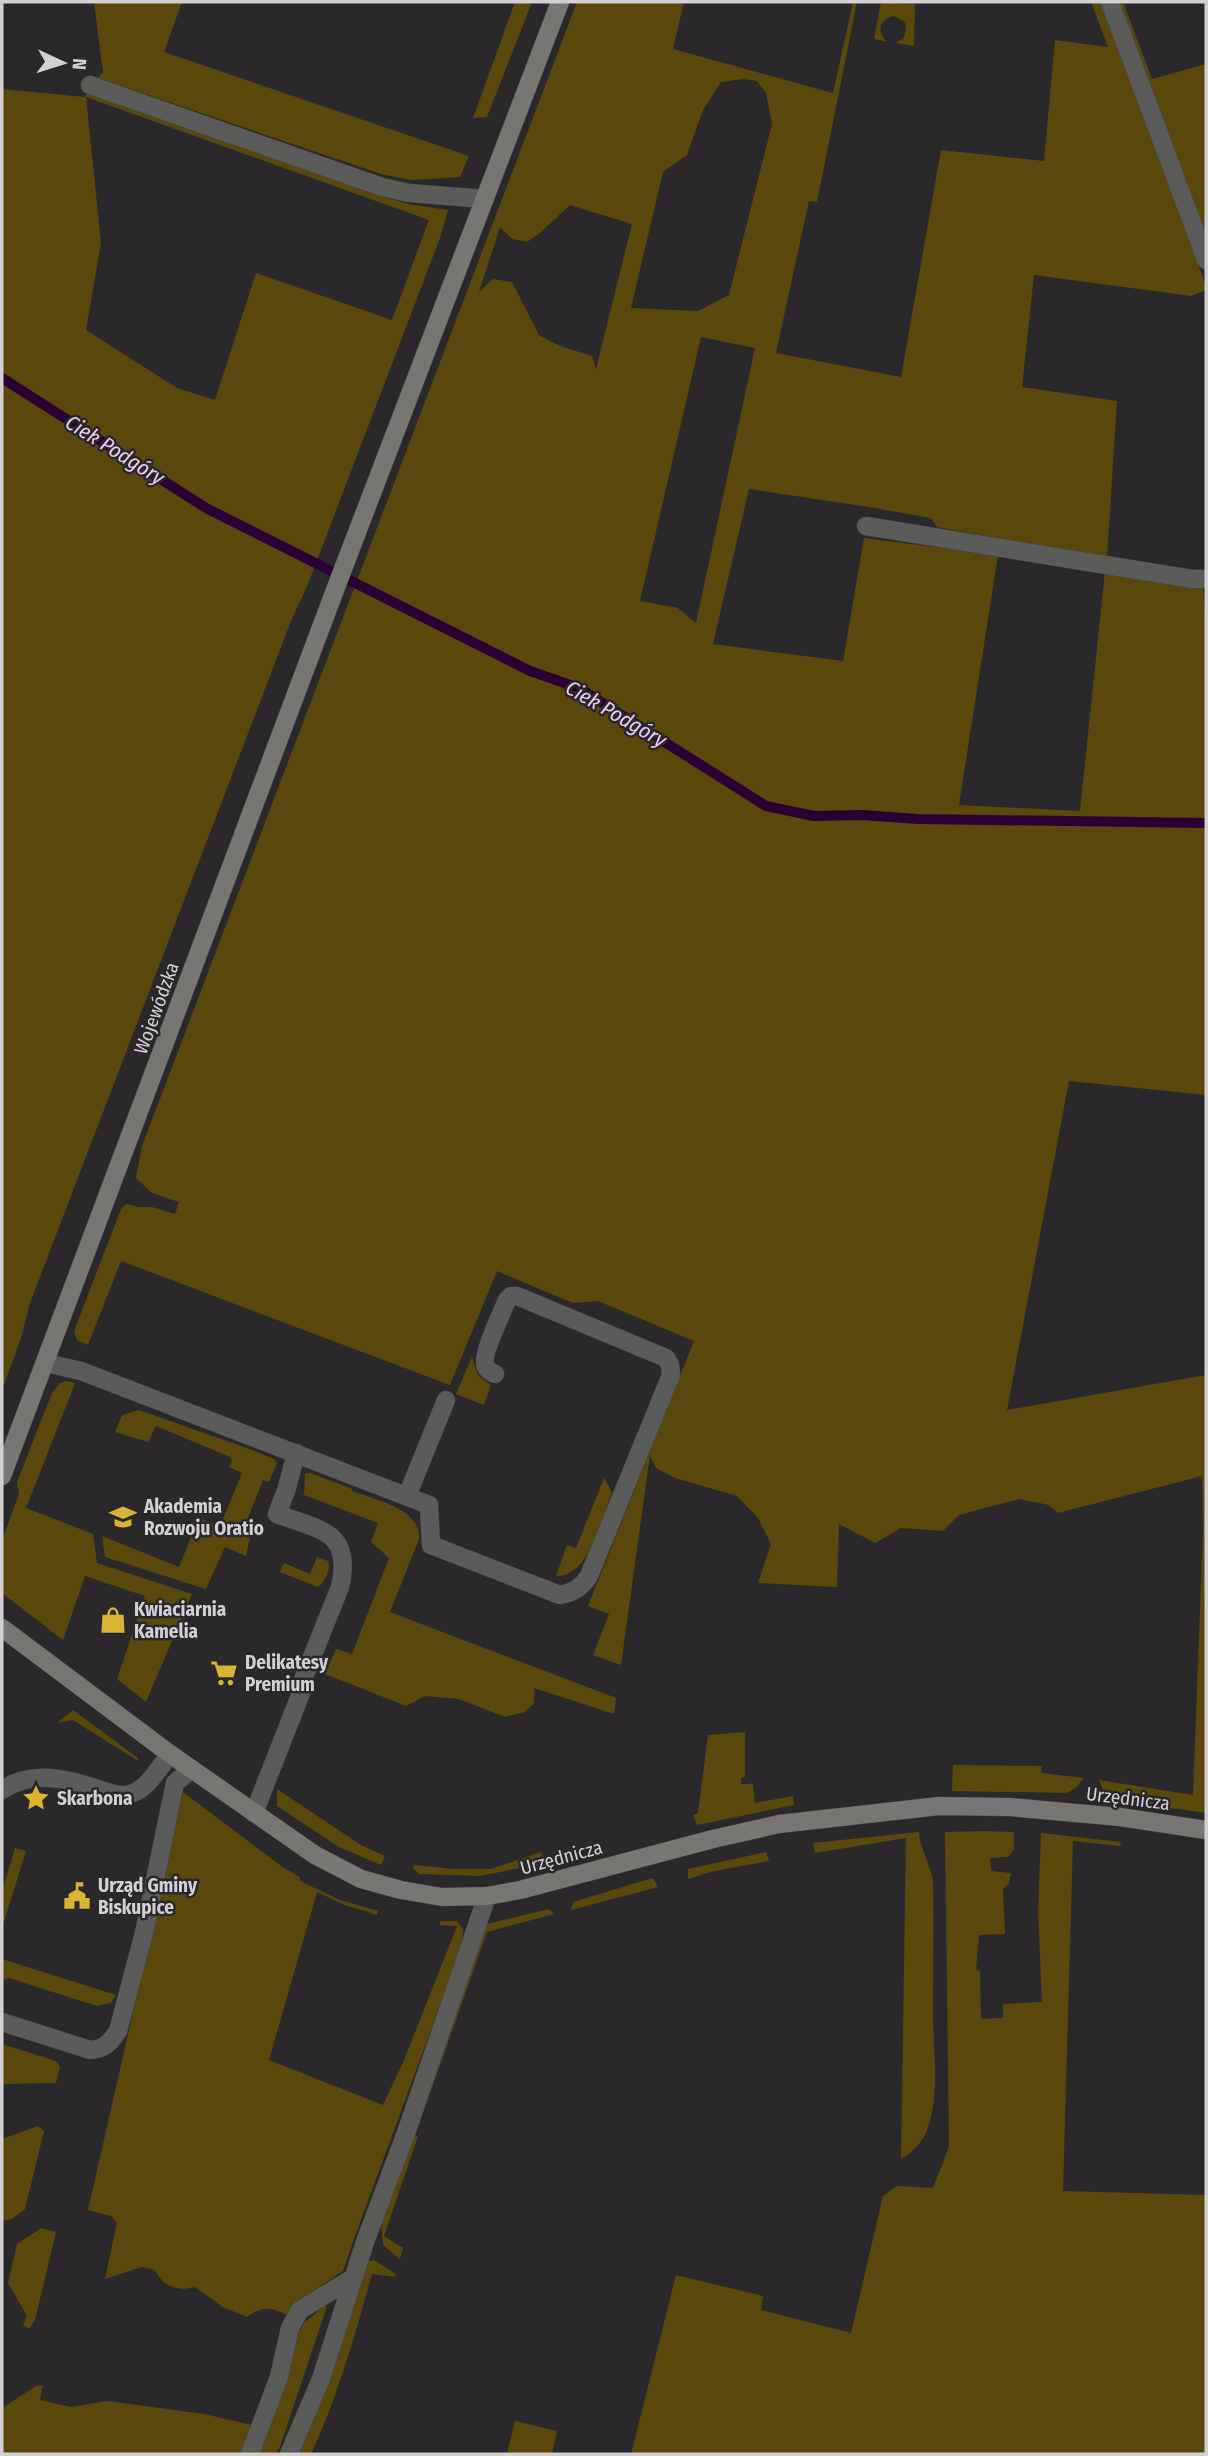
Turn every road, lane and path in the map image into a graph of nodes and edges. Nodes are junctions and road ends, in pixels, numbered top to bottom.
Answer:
1 (560, 2) edge
2 (1110, 2) edge
3 (90, 85) dead end
4 (485, 200) junction
5 (1206, 260) edge
6 (866, 526) dead end
7 (1206, 579) edge
8 (46, 1363) junction
9 (495, 1374) dead end
10 (446, 1400) dead end
11 (296, 1453) junction
12 (2, 1476) edge
13 (407, 1496) junction
14 (2, 1628) edge
15 (170, 1754) junction
16 (192, 1769) junction
17 (2, 1790) edge
18 (254, 1813) junction
19 (1206, 1830) edge
20 (487, 1896) junction
21 (2, 2022) edge
22 (353, 2278) junction
23 (250, 2454) edge
24 (289, 2454) edge

1 - 4 main road, Wojewódzka
2 - 5 street
3 - 4 street
4 - 8 main road, Wojewódzka
6 - 7 street
8 - 11 street
8 - 12 main road, Wojewódzka
9 - 13 street
10 - 13 street
11 - 13 street
11 - 18 street
14 - 15 main road, Urzędnicza
15 - 16 main road, Urzędnicza
15 - 17 street
16 - 18 main road, Urzędnicza
16 - 21 street
18 - 20 main road, Urzędnicza
19 - 20 main road, Urzędnicza
20 - 22 street
22 - 23 street
22 - 24 street

